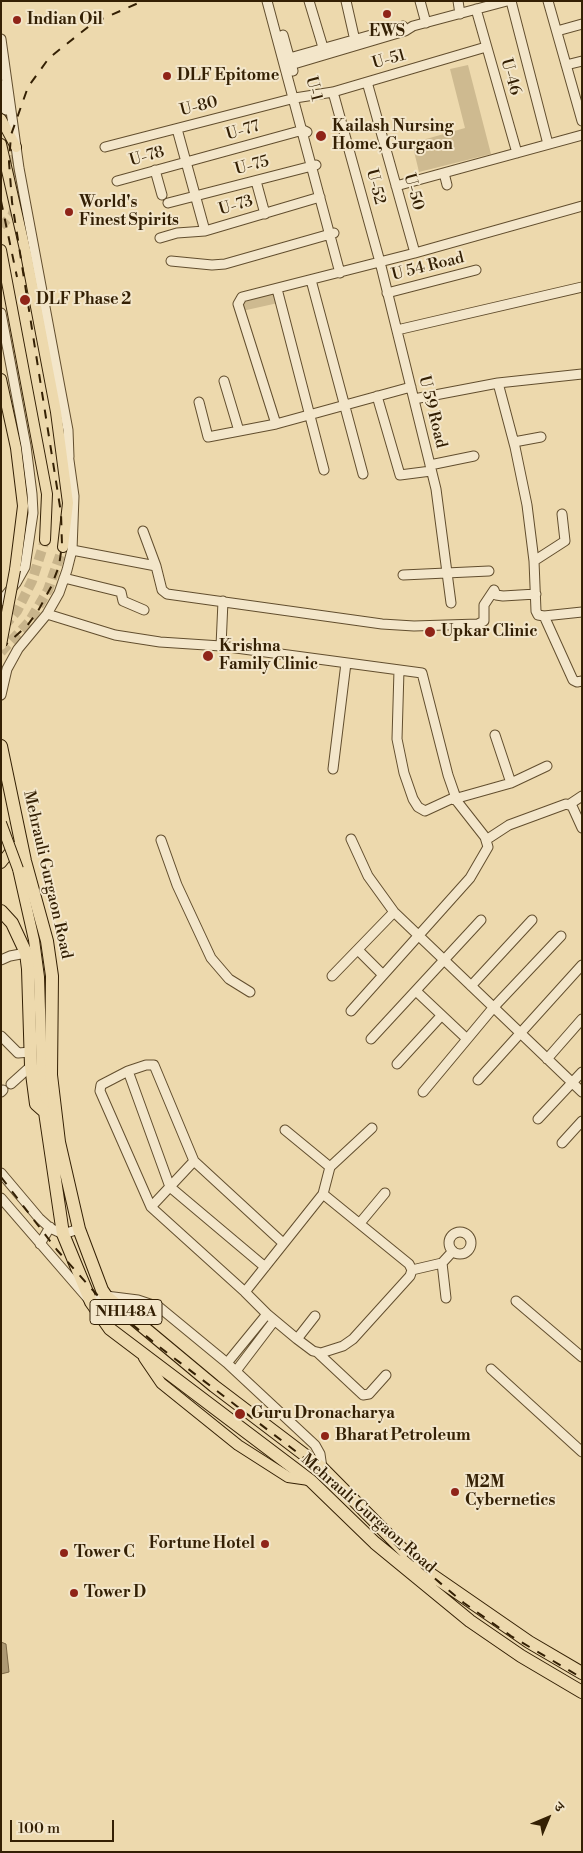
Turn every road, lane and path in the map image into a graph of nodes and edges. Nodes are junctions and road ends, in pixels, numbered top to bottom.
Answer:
1 (267, 1) edge
2 (273, 1) edge
3 (309, 1) edge
4 (346, 1) edge
5 (420, 1) edge
6 (458, 1) edge
7 (507, 1) edge
8 (511, 1) edge
9 (548, 1) edge
10 (491, 3) edge
11 (476, 9) junction
12 (460, 14) junction
13 (426, 23) junction
14 (582, 24) edge
15 (557, 31) junction
16 (1, 39) edge
17 (356, 42) junction
18 (486, 47) junction
19 (324, 52) junction
20 (582, 61) edge
21 (287, 62) junction
22 (566, 66) junction
23 (367, 82) junction
24 (1, 84) edge
25 (333, 92) junction
26 (297, 101) junction
27 (6, 110) dead end
28 (1, 120) edge
29 (582, 121) edge
30 (177, 128) junction
31 (306, 131) junction
32 (582, 135) edge
33 (1, 144) edge
34 (548, 144) junction
35 (16, 147) junction
36 (105, 147) dead end
37 (517, 153) junction
38 (185, 162) junction
39 (314, 166) junction
40 (155, 170) junction
41 (444, 173) junction
42 (117, 181) dead end
43 (256, 181) junction
44 (447, 185) dead end
45 (396, 186) junction
46 (162, 194) dead end
47 (195, 197) junction
48 (320, 197) junction
49 (168, 203) dead end
50 (582, 206) edge
51 (266, 214) junction
52 (205, 231) junction
53 (333, 234) junction
54 (160, 238) dead end
55 (2, 251) edge
56 (415, 253) junction
57 (171, 260) dead end
58 (380, 262) junction
59 (476, 270) dead end
60 (342, 272) junction
61 (311, 280) junction
62 (582, 287) edge
63 (277, 289) junction
64 (387, 292) junction
65 (1, 313) edge
66 (46, 315) junction
67 (41, 330) junction
68 (397, 330) junction
69 (582, 374) edge
70 (1, 379) edge
71 (224, 381) dead end
72 (498, 383) junction
73 (411, 387) junction
74 (377, 396) junction
75 (414, 399) junction
76 (199, 402) dead end
77 (346, 405) junction
78 (56, 412) junction
79 (310, 415) junction
80 (276, 424) junction
81 (240, 431) junction
82 (541, 437) dead end
83 (514, 442) junction
84 (69, 456) junction
85 (474, 456) dead end
86 (431, 468) junction
87 (324, 470) dead end
88 (363, 474) dead end
89 (562, 514) dead end
90 (144, 531) dead end
91 (45, 540) tunnel mouth
92 (68, 548) junction
93 (534, 561) junction
94 (156, 566) junction
95 (489, 571) dead end
96 (446, 572) junction
97 (403, 575) dead end
98 (64, 578) junction
99 (536, 594) junction
100 (1, 601) edge
101 (223, 602) junction
102 (451, 603) dead end
103 (144, 610) dead end
104 (582, 612) edge
105 (47, 614) junction
106 (544, 616) junction
107 (1, 645) edge
108 (221, 646) junction
109 (346, 663) junction
110 (399, 670) junction
111 (582, 681) edge
112 (1, 695) edge
113 (495, 735) dead end
114 (1, 739) edge
115 (3, 749) edge
116 (547, 766) dead end
117 (333, 769) dead end
118 (511, 783) junction
119 (582, 796) edge
120 (455, 798) junction
121 (570, 804) junction
122 (1, 823) edge
123 (582, 828) edge
124 (19, 834) junction
125 (351, 839) dead end
126 (161, 840) dead end
127 (486, 840) junction
128 (1, 863) edge
129 (1, 911) edge
130 (394, 912) junction
131 (481, 920) dead end
132 (532, 920) dead end
133 (418, 936) junction
134 (561, 936) dead end
135 (358, 950) junction
136 (26, 953) junction
137 (1, 960) edge
138 (445, 961) junction
139 (582, 965) edge
140 (383, 975) junction
141 (332, 976) dead end
142 (471, 986) junction
143 (416, 991) junction
144 (250, 992) dead end
145 (493, 1008) junction
146 (351, 1011) dead end
147 (441, 1016) junction
148 (582, 1019) edge
149 (520, 1033) junction
150 (1, 1036) edge
151 (371, 1039) dead end
152 (467, 1039) junction
153 (31, 1052) junction
154 (547, 1059) junction
155 (396, 1064) dead end
156 (31, 1066) junction
157 (128, 1071) junction
158 (582, 1072) edge
159 (478, 1080) dead end
160 (572, 1083) junction
161 (5, 1088) edge
162 (423, 1092) dead end
163 (582, 1092) edge
164 (45, 1112) junction
165 (538, 1119) dead end
166 (582, 1122) edge
167 (372, 1128) dead end
168 (285, 1130) dead end
169 (562, 1143) dead end
170 (194, 1161) junction
171 (330, 1167) junction
172 (1, 1173) edge
173 (170, 1187) junction
174 (385, 1193) dead end
175 (323, 1194) junction
176 (3, 1204) edge
177 (151, 1207) junction
178 (360, 1223) junction
179 (50, 1227) junction
180 (79, 1229) junction
181 (63, 1234) junction
182 (283, 1243) junction
183 (40, 1244) junction
184 (453, 1251) dead end
185 (442, 1263) junction
186 (265, 1267) junction
187 (412, 1270) junction
188 (245, 1292) junction
189 (106, 1296) junction
190 (446, 1298) dead end
191 (516, 1301) dead end
192 (90, 1302) junction
193 (267, 1314) junction
194 (315, 1316) dead end
195 (274, 1321) junction
196 (297, 1339) junction
197 (317, 1352) junction
198 (582, 1357) edge
199 (226, 1362) junction
200 (491, 1369) dead end
201 (236, 1371) junction
202 (386, 1375) dead end
203 (582, 1452) edge
204 (322, 1468) junction
205 (529, 1642) junction
206 (521, 1656) junction
207 (582, 1673) edge
208 (582, 1692) edge

1 - 21 street
2 - 21 street, U-1
3 - 19 street
4 - 17 street
5 - 13 street
6 - 12 street
7 - 10 street
8 - 34 street
9 - 15 street
10 - 11 street
11 - 12 street
11 - 18 street, U-46
12 - 13 street
13 - 17 street
14 - 15 street
15 - 22 street
16 - 35 street
17 - 19 street
18 - 23 street, U-51
18 - 37 street, U-46
19 - 21 street
20 - 22 street
21 - 26 street, U-1
22 - 29 street
23 - 25 street, U-51
23 - 45 street, U-50
24 - 27 street
25 - 26 street, U-51
25 - 58 street, U-52
26 - 30 street, U-80
26 - 31 street, U-1
28 - 35 main road
30 - 36 street, U-80
30 - 38 street
31 - 38 street, U-77
31 - 39 street, U-1
32 - 34 street
33 - 67 main road
34 - 37 street
35 - 66 street
37 - 41 street
38 - 40 street, U-78
38 - 47 street
39 - 43 street, U-75
39 - 48 street, U-1
39 - 53 street, U-1
40 - 42 street, U-78
40 - 46 street
41 - 44 street
41 - 45 street
43 - 47 street, U-75
43 - 51 street
45 - 56 street, U-50
47 - 49 street, U-75
47 - 52 street
48 - 51 street, U-73
48 - 53 street, U-1
50 - 56 street
51 - 52 street, U-73
52 - 54 street, U-73
53 - 57 street
53 - 60 street, U-1
55 - 91 main road
56 - 58 street
58 - 60 street
58 - 64 street, U 59 Road
59 - 64 street, U 54 Road
60 - 61 street
61 - 63 street
61 - 77 street
62 - 68 street
63 - 79 street
63 - 80 street
64 - 68 street, U 59 Road
65 - 100 street
66 - 67 main road
66 - 84 street
67 - 78 main road
68 - 73 street, U 59 Road
69 - 72 street
70 - 107 main road, bridge
71 - 81 street
72 - 75 street
72 - 83 street
73 - 74 street
73 - 75 street, U 59 Road
74 - 77 street
74 - 86 street
75 - 86 street, U 59 Road
76 - 81 street
77 - 79 street
77 - 88 street
78 - 84 street
78 - 92 main road
79 - 80 street
79 - 87 street
80 - 81 street
82 - 83 street
83 - 93 street
84 - 92 street
85 - 86 street
86 - 96 street, U 59 Road
89 - 93 street
90 - 94 street
92 - 94 street
92 - 98 street
93 - 99 street
94 - 101 street
95 - 96 street
96 - 97 street
96 - 102 street, U 59 Road
98 - 103 street
98 - 105 street
99 - 101 street
99 - 106 street
101 - 108 street
104 - 106 street
105 - 108 street
105 - 112 street
106 - 111 street
108 - 109 street
109 - 110 street
109 - 117 street
110 - 120 street
110 - 120 street
113 - 118 street
114 - 115 street
115 - 124 highway, Mehrauli Gurgaon Road / NH148A
116 - 118 street
118 - 120 street
119 - 121 street
120 - 127 street
121 - 123 street
121 - 127 street
122 - 164 main road, bridge
124 - 128 main road
124 - 180 highway, Mehrauli Gurgaon Road / NH148A
125 - 130 street
126 - 144 street
127 - 133 street
129 - 136 highway, Mehrauli Gurgaon Road / NH148A
130 - 133 street
130 - 135 street
131 - 138 street
132 - 142 street
133 - 138 street
133 - 140 street
134 - 145 street
135 - 140 street
135 - 141 street
136 - 137 street
136 - 153 highway, Mehrauli Gurgaon Road / NH148A
138 - 142 street
138 - 143 street
139 - 149 street
140 - 146 street
142 - 145 street
143 - 147 street
143 - 151 street
145 - 149 street
145 - 152 street
147 - 152 street
147 - 155 street
148 - 154 street
149 - 154 street
149 - 159 street
150 - 153 street
152 - 162 street
153 - 156 highway, Mehrauli Gurgaon Road / NH148A
154 - 160 street
156 - 161 street
156 - 164 highway, Mehrauli Gurgaon Road / NH148A
157 - 170 street
157 - 173 street
157 - 177 street
158 - 160 street
160 - 163 street
160 - 165 street
164 - 181 highway, Mehrauli Gurgaon Road / NH148A
166 - 169 street
167 - 171 street
168 - 171 street
170 - 173 street
170 - 182 street
171 - 175 street
172 - 179 street
173 - 177 street
173 - 186 street
174 - 178 street
175 - 178 street
175 - 182 street
176 - 183 street
177 - 188 street
178 - 187 street
179 - 181 street
179 - 183 street
180 - 181 street
180 - 189 highway, Mehrauli Gurgaon Road / NH148A
181 - 192 highway, Mehrauli Gurgaon Road / NH148A
182 - 186 street
183 - 192 street
184 - 185 street
185 - 187 street
185 - 190 street
186 - 188 street
187 - 197 street
188 - 193 street
189 - 192 street
189 - 199 street
189 - 204 highway, Mehrauli Gurgaon Road / NH148A
191 - 198 street
192 - 206 highway, Mehrauli Gurgaon Road / NH148A
193 - 195 street
193 - 199 street
194 - 196 street
195 - 196 street
195 - 201 street
196 - 197 street
197 - 202 street
199 - 201 street
200 - 203 street
201 - 204 street
204 - 205 highway, Mehrauli Gurgaon Road / NH148A
205 - 206 highway
205 - 207 highway, Mehrauli Gurgaon Road / NH148A
206 - 208 highway, Mehrauli Gurgaon Road / NH148A

